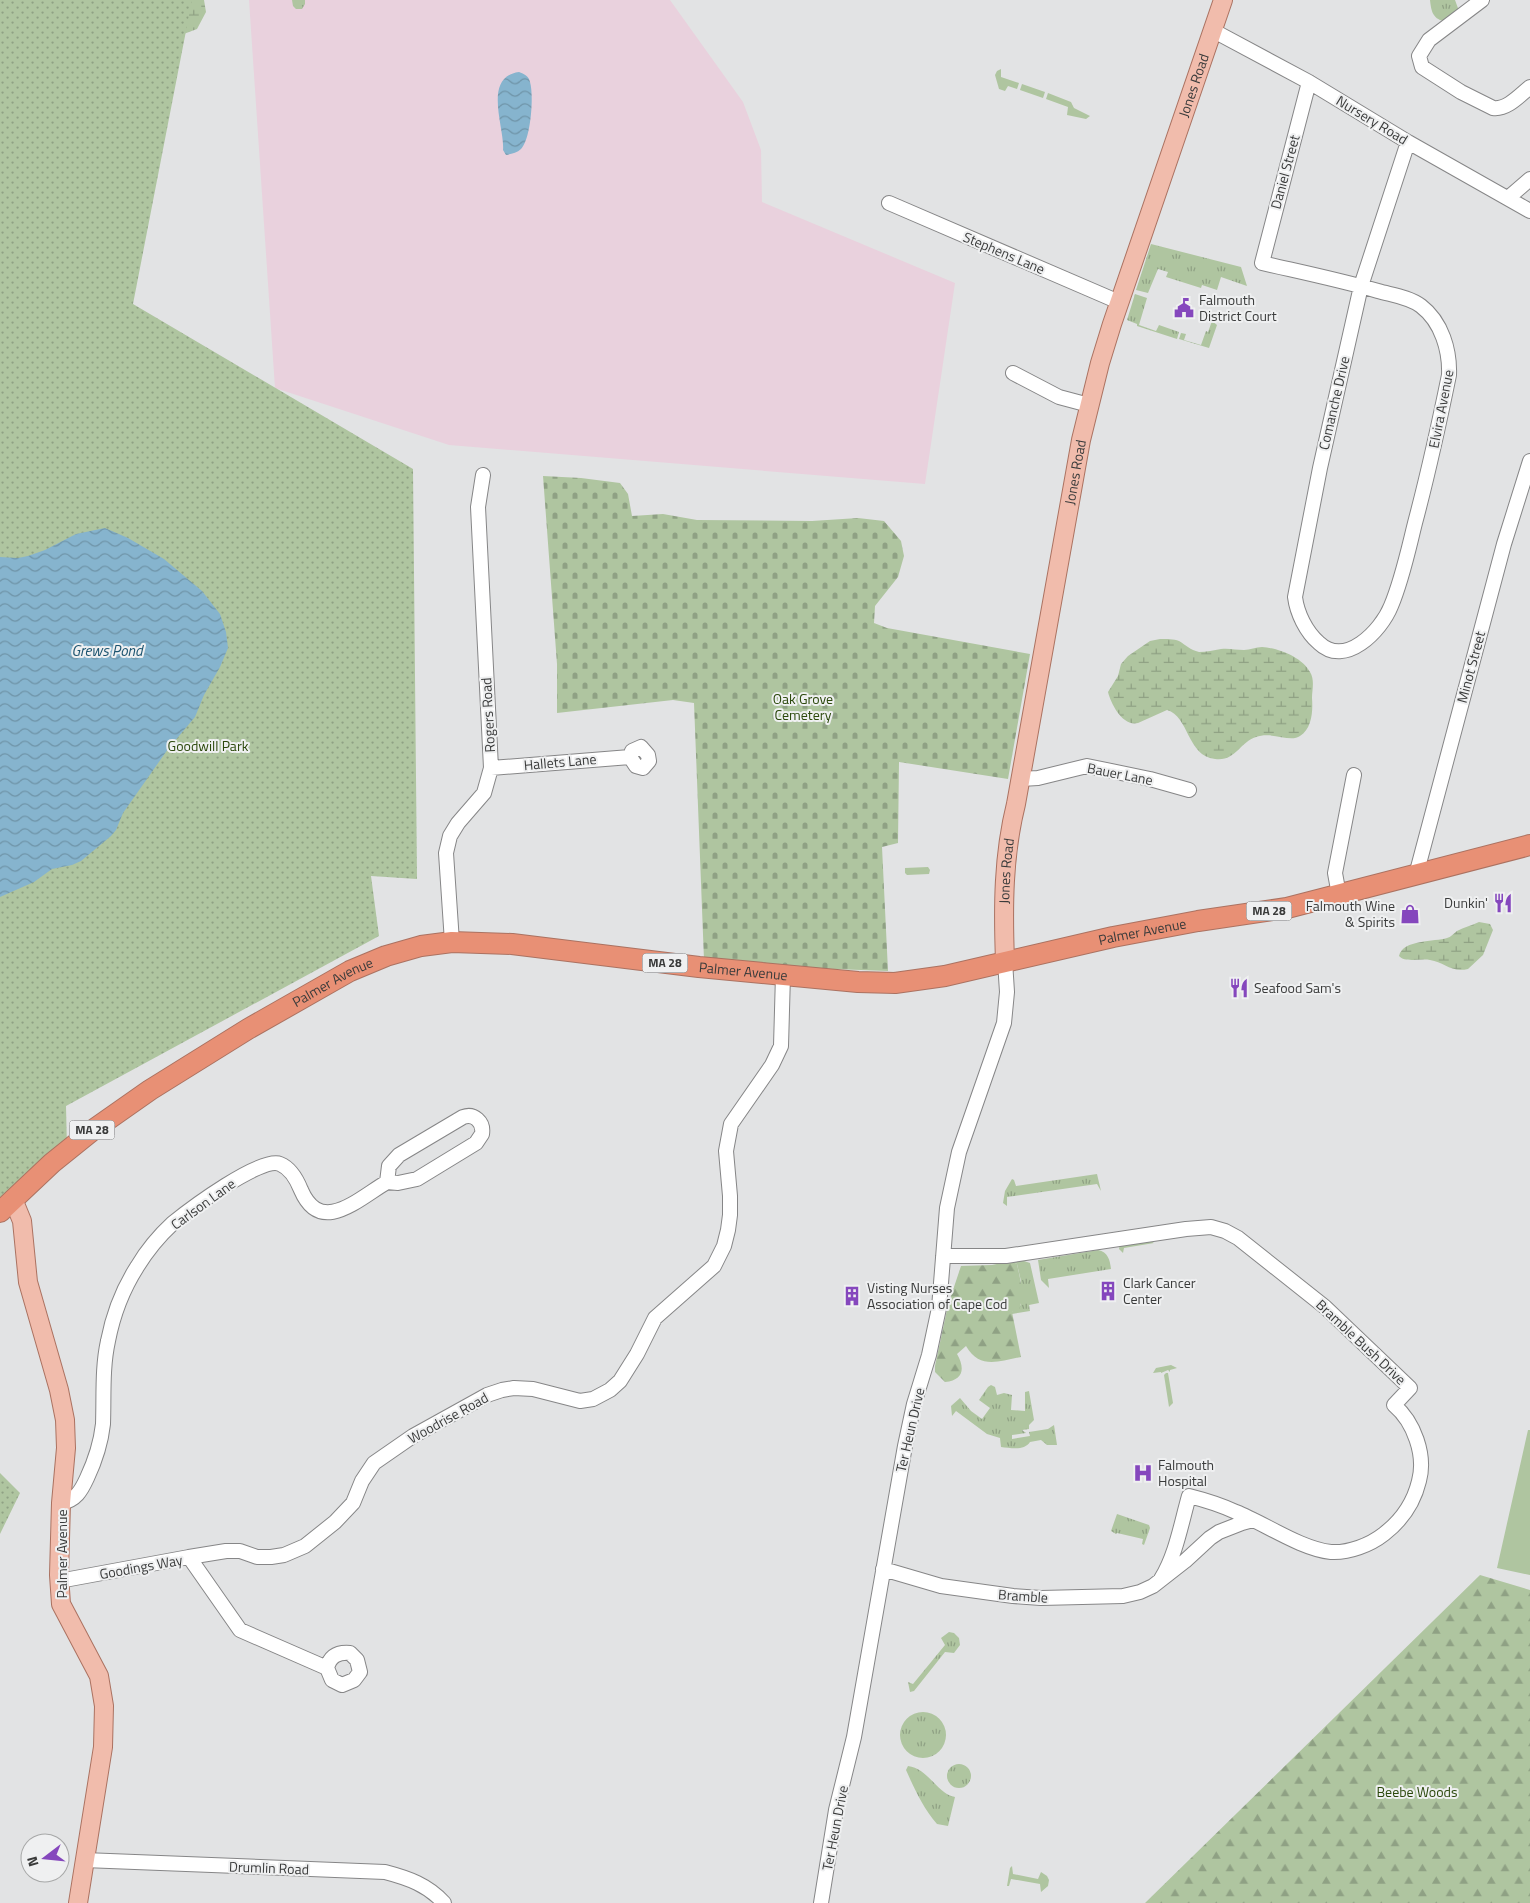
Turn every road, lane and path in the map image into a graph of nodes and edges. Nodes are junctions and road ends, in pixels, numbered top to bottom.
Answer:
1 (1223, 0) edge
2 (1482, 0) edge
3 (1212, 30) junction
4 (1309, 82) junction
5 (1530, 87) edge
6 (1408, 142) junction
7 (1530, 179) edge
8 (1508, 198) junction
9 (889, 203) dead end
10 (1530, 212) edge
11 (1262, 263) joint
12 (1361, 286) junction
13 (1119, 302) junction
14 (1014, 373) dead end
15 (1089, 406) junction
16 (1530, 460) edge
17 (483, 475) dead end
18 (1337, 652) joint
19 (630, 757) dead end
20 (490, 768) junction
21 (1354, 775) dead end
22 (1021, 779) junction
23 (1189, 790) dead end
24 (1530, 845) edge
25 (1416, 875) junction
26 (1338, 895) junction
27 (452, 942) junction
28 (1005, 961) junction
29 (783, 975) junction
30 (387, 1182) junction
31 (13, 1200) edge
32 (943, 1256) junction
33 (62, 1503) junction
34 (1253, 1520) junction
35 (189, 1558) junction
36 (883, 1569) junction
37 (1161, 1579) junction
38 (59, 1581) junction
39 (327, 1668) dead end
40 (84, 1860) junction
41 (78, 1903) edge
42 (444, 1903) edge
43 (821, 1903) edge

1 - 3 main road, Jones Road
2 - 5 street
3 - 4 street, Nursery Road
3 - 13 main road, Jones Road
4 - 6 street, Nursery Road
4 - 11 street, Daniel Street
6 - 8 street, Nursery Road
6 - 12 street, Comanche Drive
7 - 8 street
8 - 10 street, Nursery Road
9 - 13 street, Stephens Lane
11 - 12 street, Elvira Avenue
12 - 18 street, Comanche Drive
12 - 18 street, Elvira Avenue
13 - 15 main road, Jones Road
14 - 15 street
15 - 22 main road, Jones Road
16 - 25 street, Minot Street
17 - 20 street, Rogers Road
19 - 20 street, Hallets Lane
20 - 27 street, Rogers Road
21 - 26 street
22 - 23 street, Bauer Lane
22 - 28 main road, Jones Road
24 - 25 highway, Palmer Avenue / MA 28
25 - 26 highway, Palmer Avenue / MA 28
26 - 28 highway, Palmer Avenue / MA 28
27 - 29 highway, Palmer Avenue / MA 28
27 - 31 highway, Palmer Avenue / MA 28
28 - 29 highway, Palmer Avenue / MA 28
28 - 32 street, Ter Heun Drive
29 - 35 street, Woodrise Road
30 - 30 street, Carlson Lane
30 - 33 street, Carlson Lane
31 - 33 main road, Palmer Avenue
32 - 34 street, Bramble Bush Drive
32 - 36 street, Ter Heun Drive
33 - 38 main road, Palmer Avenue
34 - 37 street, Bramble
34 - 37 street, Bramble Bush Drive
35 - 38 street, Goodings Way
35 - 39 street, Goodings Way
36 - 37 street, Bramble
36 - 43 street, Ter Heun Drive
38 - 40 main road, Palmer Avenue
40 - 41 main road, Palmer Avenue
40 - 42 street, Drumlin Road

